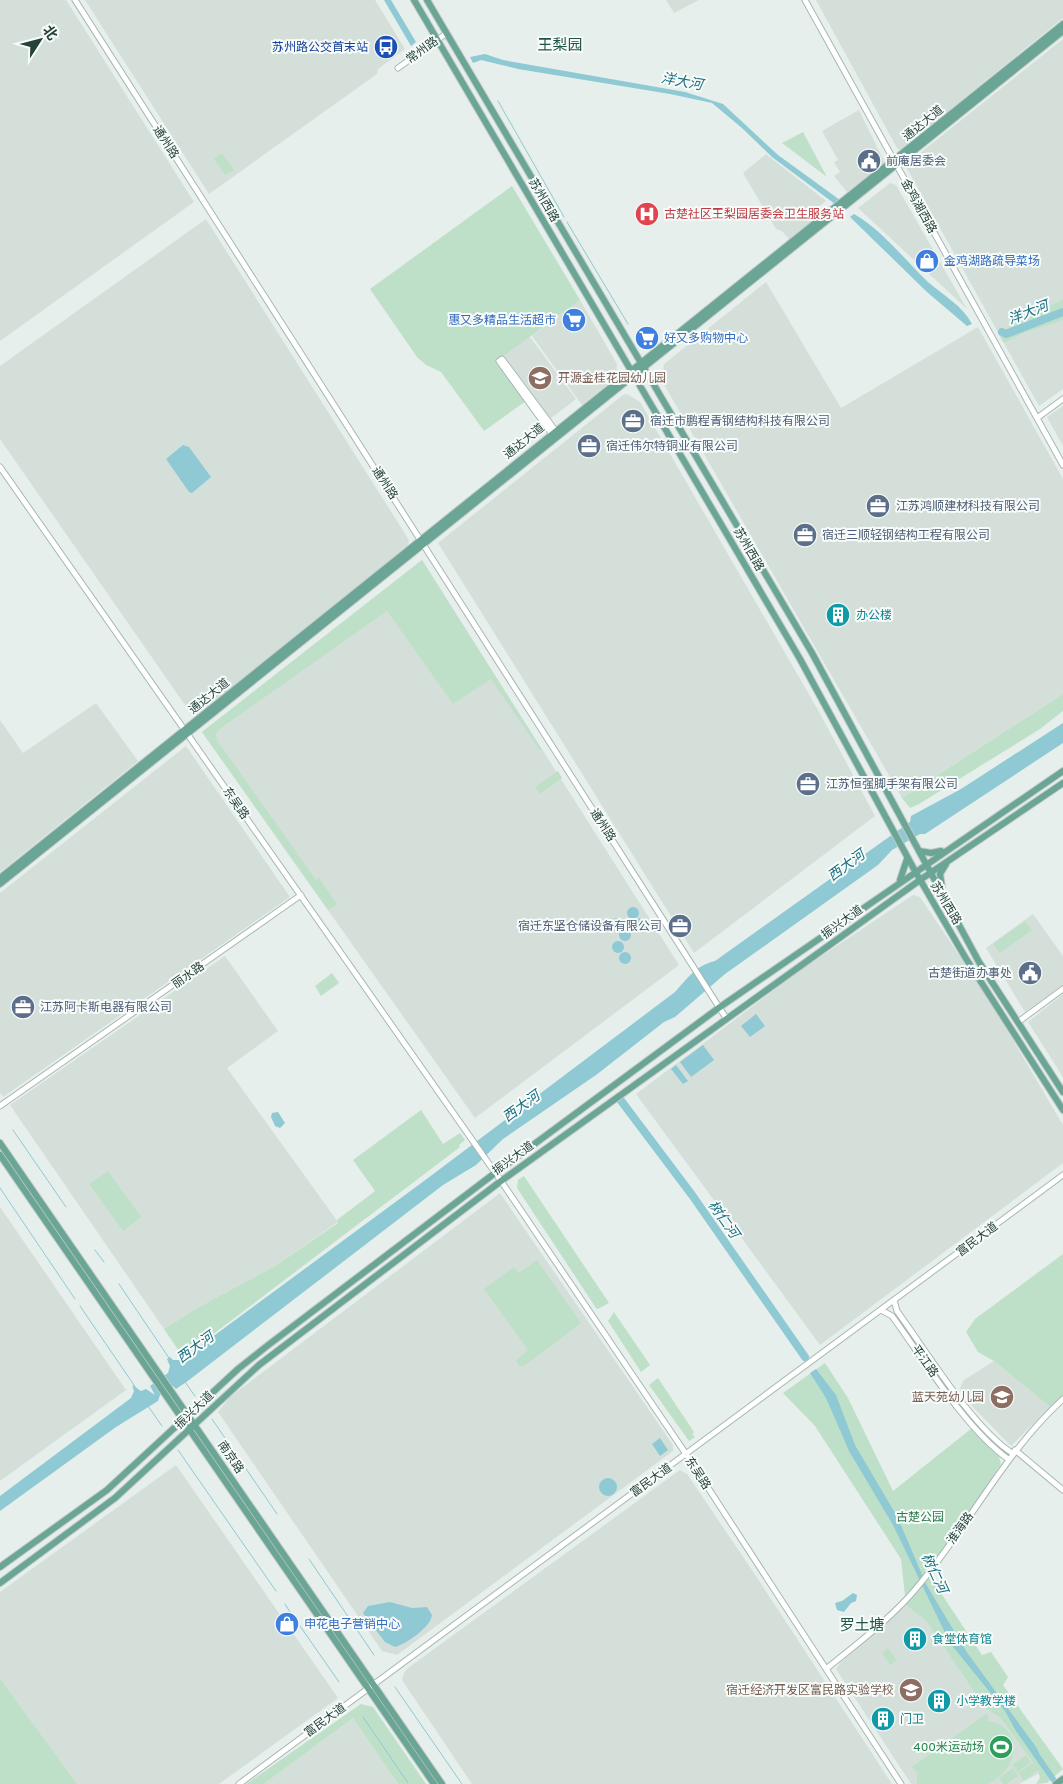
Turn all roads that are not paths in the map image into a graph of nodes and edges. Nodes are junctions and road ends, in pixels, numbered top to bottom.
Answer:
1 (75, 0) edge
2 (414, 0) edge
3 (427, 0) edge
4 (805, 0) edge
5 (433, 10) junction
6 (423, 16) junction
7 (1063, 24) edge
8 (1063, 31) edge
9 (447, 33) junction
10 (437, 39) junction
11 (459, 54) junction
12 (449, 59) junction
13 (398, 68) dead end
14 (895, 164) junction
15 (643, 365) junction
16 (631, 369) junction
17 (635, 376) junction
18 (521, 388) junction
19 (1063, 399) edge
20 (1037, 418) junction
21 (553, 432) junction
22 (558, 438) junction
23 (1063, 465) edge
24 (0, 467) edge
25 (422, 542) junction
26 (186, 732) junction
27 (1063, 771) edge
28 (1063, 783) edge
29 (951, 847) junction
30 (918, 849) junction
31 (906, 855) junction
32 (953, 858) junction
33 (926, 864) junction
34 (915, 871) junction
35 (931, 872) junction
36 (0, 878) edge
37 (920, 880) junction
38 (899, 882) junction
39 (0, 884) edge
40 (939, 887) junction
41 (908, 889) junction
42 (928, 893) junction
43 (302, 895) junction
44 (944, 896) junction
45 (1063, 989) edge
46 (720, 1007) junction
47 (726, 1018) junction
48 (1018, 1022) junction
49 (1063, 1092) edge
50 (0, 1106) edge
51 (1063, 1110) edge
52 (0, 1143) edge
53 (0, 1155) edge
54 (495, 1172) junction
55 (1063, 1175) edge
56 (501, 1181) junction
57 (894, 1300) junction
58 (881, 1310) junction
59 (155, 1373) junction
60 (1063, 1399) edge
61 (189, 1415) junction
62 (182, 1421) junction
63 (195, 1425) junction
64 (189, 1431) junction
65 (1013, 1451) junction
66 (686, 1454) junction
67 (1008, 1459) junction
68 (1063, 1490) edge
69 (0, 1567) edge
70 (0, 1583) edge
71 (826, 1669) junction
72 (371, 1687) junction
73 (1063, 1779) edge
74 (239, 1784) edge
75 (434, 1784) edge
76 (442, 1784) edge
77 (901, 1784) edge
78 (1056, 1784) edge

1 - 25 street, 通州路
2 - 6 main road, 苏州西路
3 - 5 main road, 苏州西路
4 - 14 street, 金鸡湖西路
5 - 6 street
5 - 9 main road, 苏州西路
6 - 10 main road, 苏州西路
7 - 14 main road, 通达大道
8 - 14 main road, 通达大道
9 - 10 street, 常州路
9 - 11 main road, 苏州西路
10 - 12 main road, 苏州西路
10 - 13 street, 常州路
11 - 12 street
11 - 15 main road, 苏州西路
12 - 16 main road, 苏州西路
14 - 15 main road, 通达大道
14 - 20 street, 金鸡湖西路
15 - 16 main road, 通达大道
15 - 17 main road, 通达大道
15 - 30 main road, 苏州西路
16 - 17 main road, 苏州西路
16 - 21 main road, 通达大道
17 - 22 main road, 通达大道
17 - 31 main road, 苏州西路
18 - 18 street
18 - 21 street
19 - 20 street
20 - 23 street, 金鸡湖西路
21 - 22 street
21 - 25 main road, 通达大道
22 - 25 main road, 通达大道
24 - 26 street, 东吴路
25 - 26 main road, 通达大道
25 - 46 street, 通州路
26 - 36 main road, 通达大道
26 - 39 main road, 通达大道
26 - 43 street, 东吴路
27 - 29 main road, 振兴大道
28 - 32 main road, 振兴大道
29 - 30 main road
29 - 33 main road, 振兴大道
30 - 33 main road, 苏州西路
31 - 34 main road, 苏州西路
31 - 38 main road
32 - 35 main road, 振兴大道
32 - 44 main road
33 - 34 main road, 振兴大道
33 - 35 main road, 苏州西路
34 - 37 main road, 苏州西路
34 - 38 main road, 振兴大道
35 - 37 main road, 振兴大道
35 - 40 main road, 苏州西路
37 - 41 main road, 振兴大道
37 - 42 main road, 苏州西路
38 - 46 main road, 振兴大道
40 - 42 main road
40 - 44 main road, 苏州西路
41 - 42 main road
41 - 47 main road, 振兴大道
42 - 51 main road, 苏州西路
43 - 50 street, 丽水路
43 - 54 street, 东吴路
44 - 48 main road, 苏州西路
45 - 48 street
46 - 47 street, 通州路
46 - 54 main road, 振兴大道
47 - 56 main road, 振兴大道
48 - 49 main road, 苏州西路
52 - 59 main road, 南京路
53 - 59 main road, 南京路
54 - 56 street, 东吴路
54 - 61 main road, 振兴大道
55 - 57 street, 富民大道
56 - 63 main road, 振兴大道
56 - 66 street, 东吴路
57 - 58 street, 富民大道
57 - 65 street, 平江路
58 - 66 street, 富民大道
58 - 67 street, 平江路
59 - 61 main road, 南京路
59 - 62 main road, 南京路
60 - 65 street, 淮海路
61 - 62 main road, 振兴大道
61 - 63 main road, 南京路
62 - 64 main road, 南京路
62 - 69 main road, 振兴大道
63 - 64 main road, 振兴大道
63 - 72 main road, 南京路
64 - 70 main road, 振兴大道
64 - 72 main road, 南京路
65 - 67 street, 淮海路
65 - 68 street, 平江路
66 - 71 street, 东吴路
66 - 72 street, 富民大道
67 - 71 street, 淮海路
71 - 77 street, 东吴路
72 - 74 street, 富民大道
72 - 75 main road, 南京路
72 - 76 main road, 南京路
73 - 78 main road

